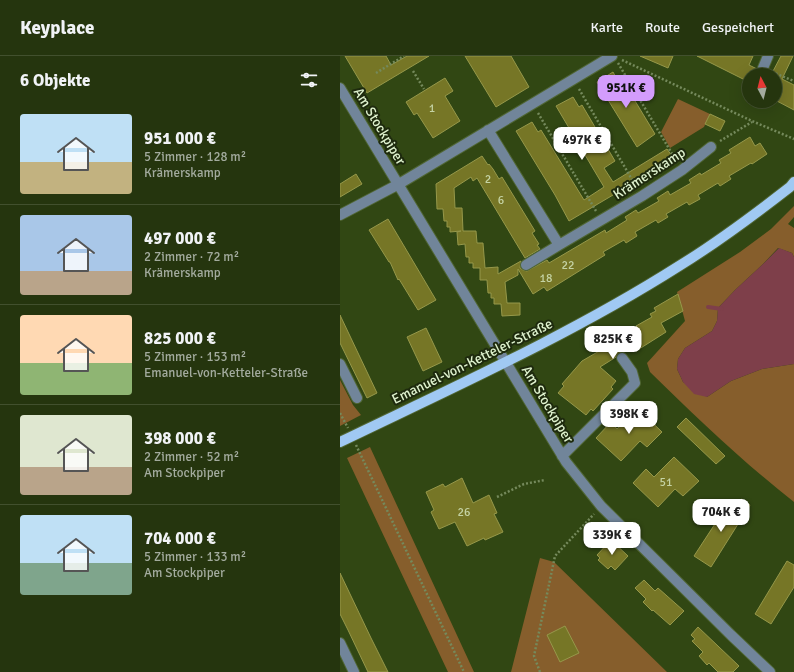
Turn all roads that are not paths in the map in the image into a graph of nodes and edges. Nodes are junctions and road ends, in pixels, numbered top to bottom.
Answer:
1 (768, 56) edge
2 (617, 59) edge
3 (763, 68) dead end
4 (340, 88) edge
5 (488, 130) junction
6 (711, 147) road end
7 (794, 182) edge
8 (399, 184) junction
9 (340, 215) edge
10 (559, 245) junction
11 (526, 266) dead end
12 (622, 358) dead end
13 (506, 361) junction
14 (340, 364) edge
15 (357, 398) dead end
16 (340, 442) edge
17 (562, 456) junction
18 (340, 643) edge
19 (354, 672) edge
20 (770, 672) edge

1 - 3 street
2 - 5 street
4 - 8 street, Am Stockpiper
5 - 8 street
5 - 10 street
6 - 10 street, Krämerskamp
7 - 13 main road, Emanuel-von-Ketteler-Straße
8 - 9 street
8 - 13 street, Am Stockpiper
10 - 11 street, Krämerskamp
12 - 17 street
13 - 16 main road, Emanuel-von-Ketteler-Straße
13 - 17 street, Am Stockpiper
14 - 15 street
17 - 20 street, Am Stockpiper
18 - 19 street

